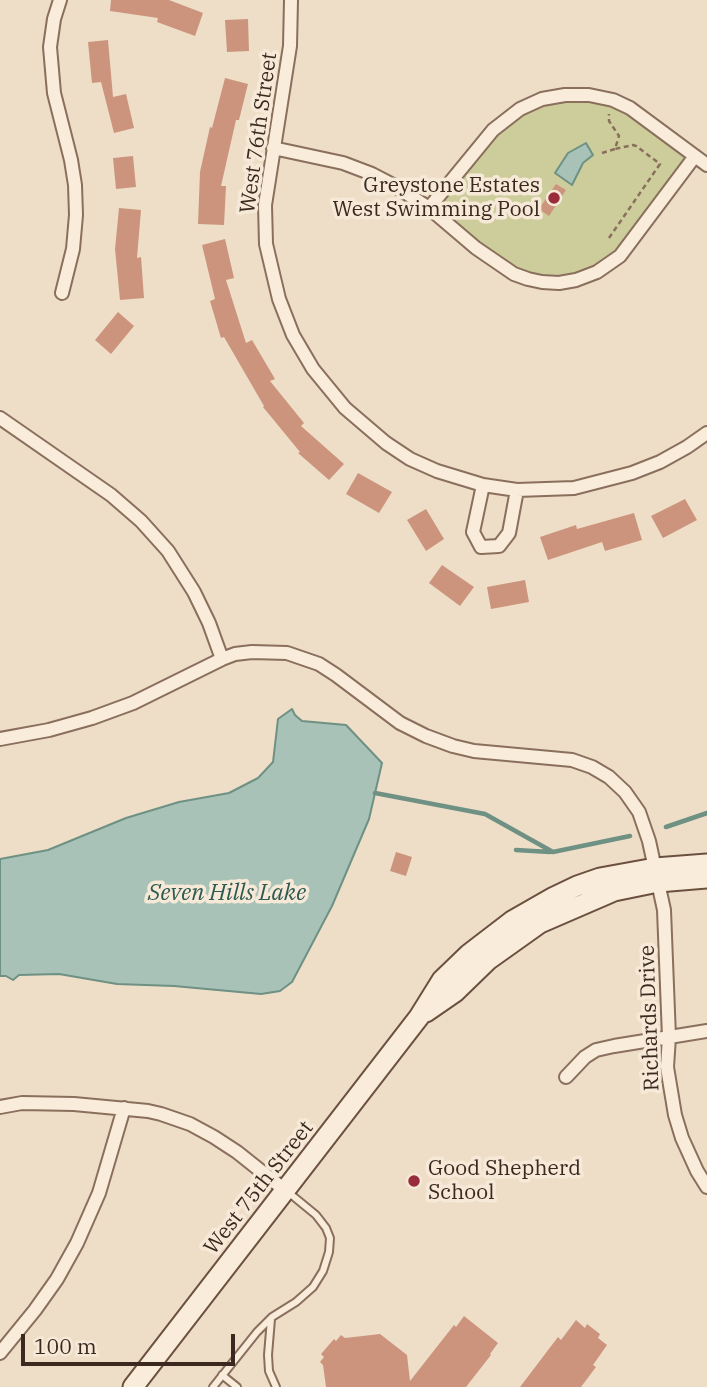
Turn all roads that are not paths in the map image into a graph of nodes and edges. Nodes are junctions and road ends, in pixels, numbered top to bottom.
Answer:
1 (60, 0) edge
2 (291, 0) edge
3 (273, 148) junction
4 (695, 156) junction
5 (707, 165) edge
6 (429, 208) junction
7 (62, 293) dead end
8 (0, 418) edge
9 (707, 433) edge
10 (483, 485) junction
11 (517, 490) junction
12 (222, 659) junction
13 (0, 739) edge
14 (707, 864) edge
15 (656, 875) junction
16 (707, 878) edge
17 (707, 1031) edge
18 (668, 1037) junction
19 (566, 1077) dead end
20 (0, 1107) edge
21 (124, 1108) junction
22 (707, 1187) edge
23 (286, 1191) junction
24 (272, 1317) junction
25 (0, 1353) edge
26 (222, 1375) junction
27 (133, 1387) edge
28 (212, 1387) edge
29 (237, 1387) edge
30 (276, 1387) edge

1 - 7 street
2 - 3 street, West 76th Street
3 - 6 street
3 - 10 street, West 76th Street
4 - 5 street
4 - 6 street
4 - 6 street
8 - 12 street
9 - 11 street, West 76th Street
10 - 11 street, West 76th Street
10 - 11 street
12 - 13 street, Richards Drive
12 - 15 street, Richards Drive
14 - 15 main road
15 - 16 main road
15 - 18 street, Richards Drive
15 - 23 main road, West 75th Street
17 - 18 street
18 - 19 street
18 - 22 street, Richards Drive
20 - 21 street
21 - 23 street
21 - 25 street
23 - 24 lane
23 - 27 main road, West 75th Street
24 - 26 lane
24 - 30 lane
26 - 28 lane
26 - 29 lane

